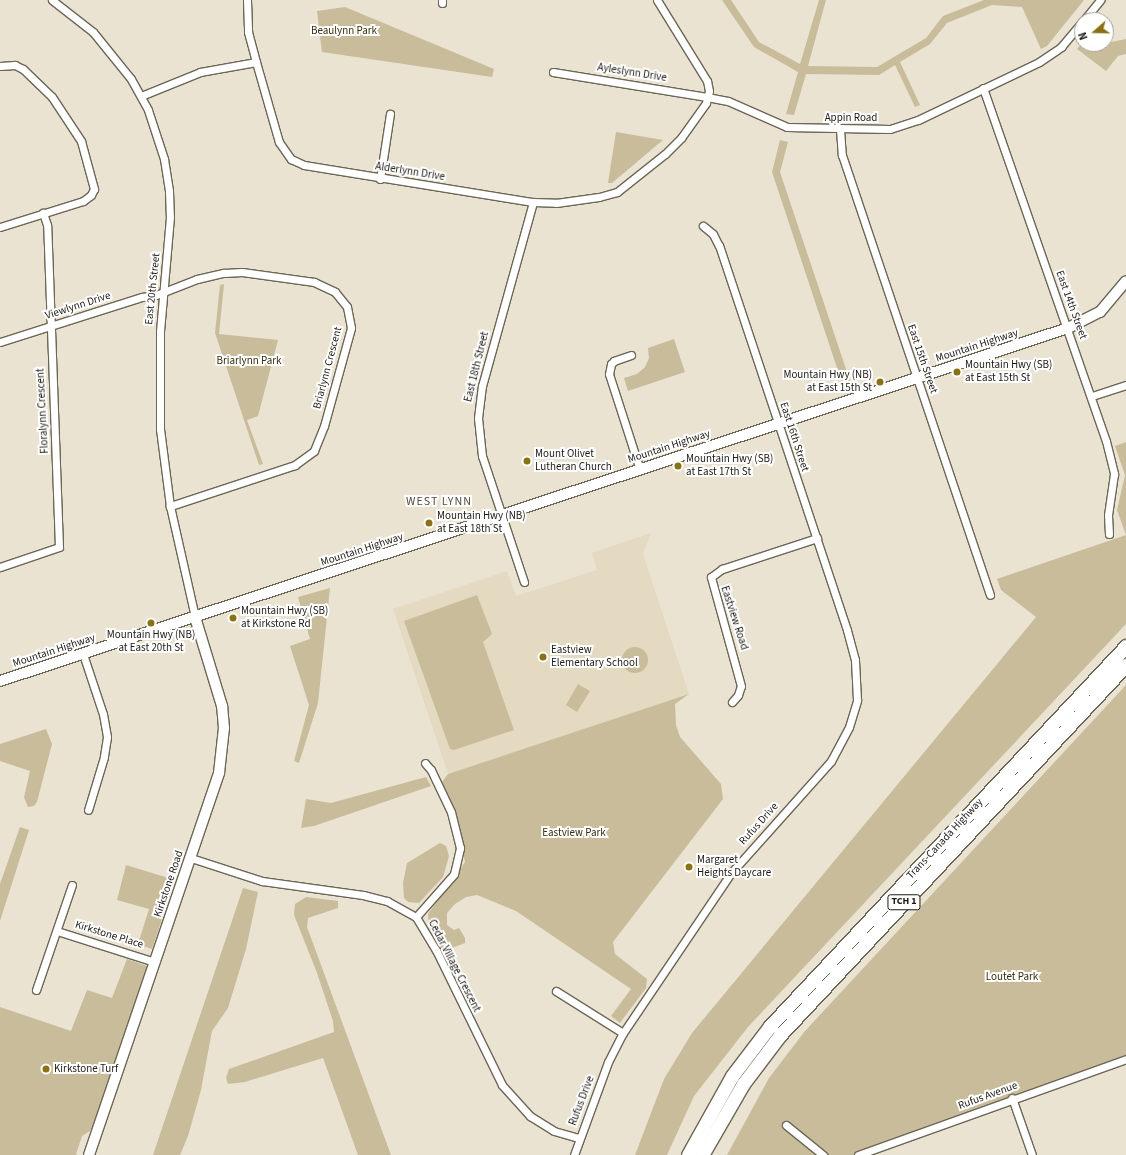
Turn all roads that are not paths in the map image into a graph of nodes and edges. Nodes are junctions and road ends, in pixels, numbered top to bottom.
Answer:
1 (52, 0) edge
2 (248, 0) edge
3 (657, 0) edge
4 (1100, 0) edge
5 (1090, 12) edge
6 (1074, 31) edge
7 (256, 62) junction
8 (0, 66) edge
9 (553, 72) dead end
10 (983, 88) junction
11 (141, 96) junction
12 (707, 96) junction
13 (390, 114) dead end
14 (840, 129) junction
15 (380, 178) junction
16 (533, 202) junction
17 (43, 214) junction
18 (703, 226) dead end
19 (0, 228) edge
20 (1126, 281) edge
21 (163, 292) junction
22 (50, 326) junction
23 (1068, 328) junction
24 (0, 342) edge
25 (631, 355) dead end
26 (916, 378) junction
27 (1126, 385) edge
28 (1092, 396) junction
29 (778, 424) junction
30 (640, 470) junction
31 (170, 506) junction
32 (502, 515) junction
33 (1109, 534) dead end
34 (816, 538) junction
35 (0, 567) edge
36 (524, 582) dead end
37 (990, 595) dead end
38 (195, 617) junction
39 (1126, 646) edge
40 (84, 654) junction
41 (855, 660) joint
42 (1126, 665) edge
43 (0, 681) edge
44 (732, 702) dead end
45 (424, 763) dead end
46 (88, 810) dead end
47 (191, 858) junction
48 (72, 885) dead end
49 (416, 917) junction
50 (57, 931) junction
51 (155, 962) junction
52 (36, 990) dead end
53 (556, 991) dead end
54 (623, 1033) junction
55 (1126, 1059) edge
56 (1012, 1098) junction
57 (786, 1124) dead end
58 (579, 1138) junction
59 (878, 1152) edge
60 (89, 1155) edge
61 (574, 1155) edge
62 (688, 1155) edge
63 (702, 1155) edge
64 (823, 1155) edge
65 (858, 1155) edge
66 (1032, 1155) edge

1 - 11 street, East 20th Street
2 - 7 street
3 - 12 street
4 - 5 street
6 - 10 street, Appin Road
7 - 11 street
7 - 15 street, Alderlynn Drive
8 - 17 street
9 - 12 street, Ayleslynn Drive
10 - 14 street, Appin Road
10 - 23 street, East 14th Street
11 - 21 street, East 20th Street
12 - 14 street, Appin Road
12 - 16 street, Alderlynn Drive
13 - 15 street
14 - 26 street, East 15th Street
15 - 16 street, Alderlynn Drive
16 - 32 street, East 18th Street
17 - 19 street
17 - 22 street, Floralynn Crescent
18 - 29 street, East 16th Street
20 - 23 main road, Mountain Highway
21 - 22 street, Viewlynn Drive
21 - 31 street, East 20th Street
21 - 31 street, Briarlynn Crescent
22 - 24 street, Viewlynn Drive
22 - 35 street, Floralynn Crescent
23 - 26 main road, Mountain Highway
23 - 28 street, East 14th Street
25 - 30 street
26 - 29 main road, Mountain Highway
26 - 37 street, East 15th Street
27 - 28 street
28 - 33 street, East 14th Street
29 - 30 main road, Mountain Highway
29 - 34 street, East 16th Street
30 - 32 main road, Mountain Highway
31 - 38 street, East 20th Street
32 - 36 street, East 18th Street
32 - 38 main road, Mountain Highway
34 - 41 street, East 16th Street
34 - 44 street, Eastview Road
38 - 40 main road, Mountain Highway
38 - 47 main road, Kirkstone Road
39 - 62 highway, Trans-Canada Highway / TCH 1
40 - 43 main road, Mountain Highway
40 - 46 street
41 - 54 street, Rufus Drive
42 - 63 highway, Trans-Canada Highway / TCH 1
45 - 49 street
47 - 49 street, Cedar Village Crescent
47 - 51 main road, Kirkstone Road
48 - 50 street, Kirkstone Place
49 - 58 street, Cedar Village Crescent
50 - 51 street, Kirkstone Place
50 - 52 street, Kirkstone Place
51 - 60 main road, Kirkstone Road
53 - 54 street
54 - 58 street, Rufus Drive
55 - 56 street, Rufus Avenue
56 - 59 street, Rufus Avenue
56 - 66 street
57 - 64 street
58 - 61 street, Rufus Drive
59 - 65 street, Rufus Avenue

